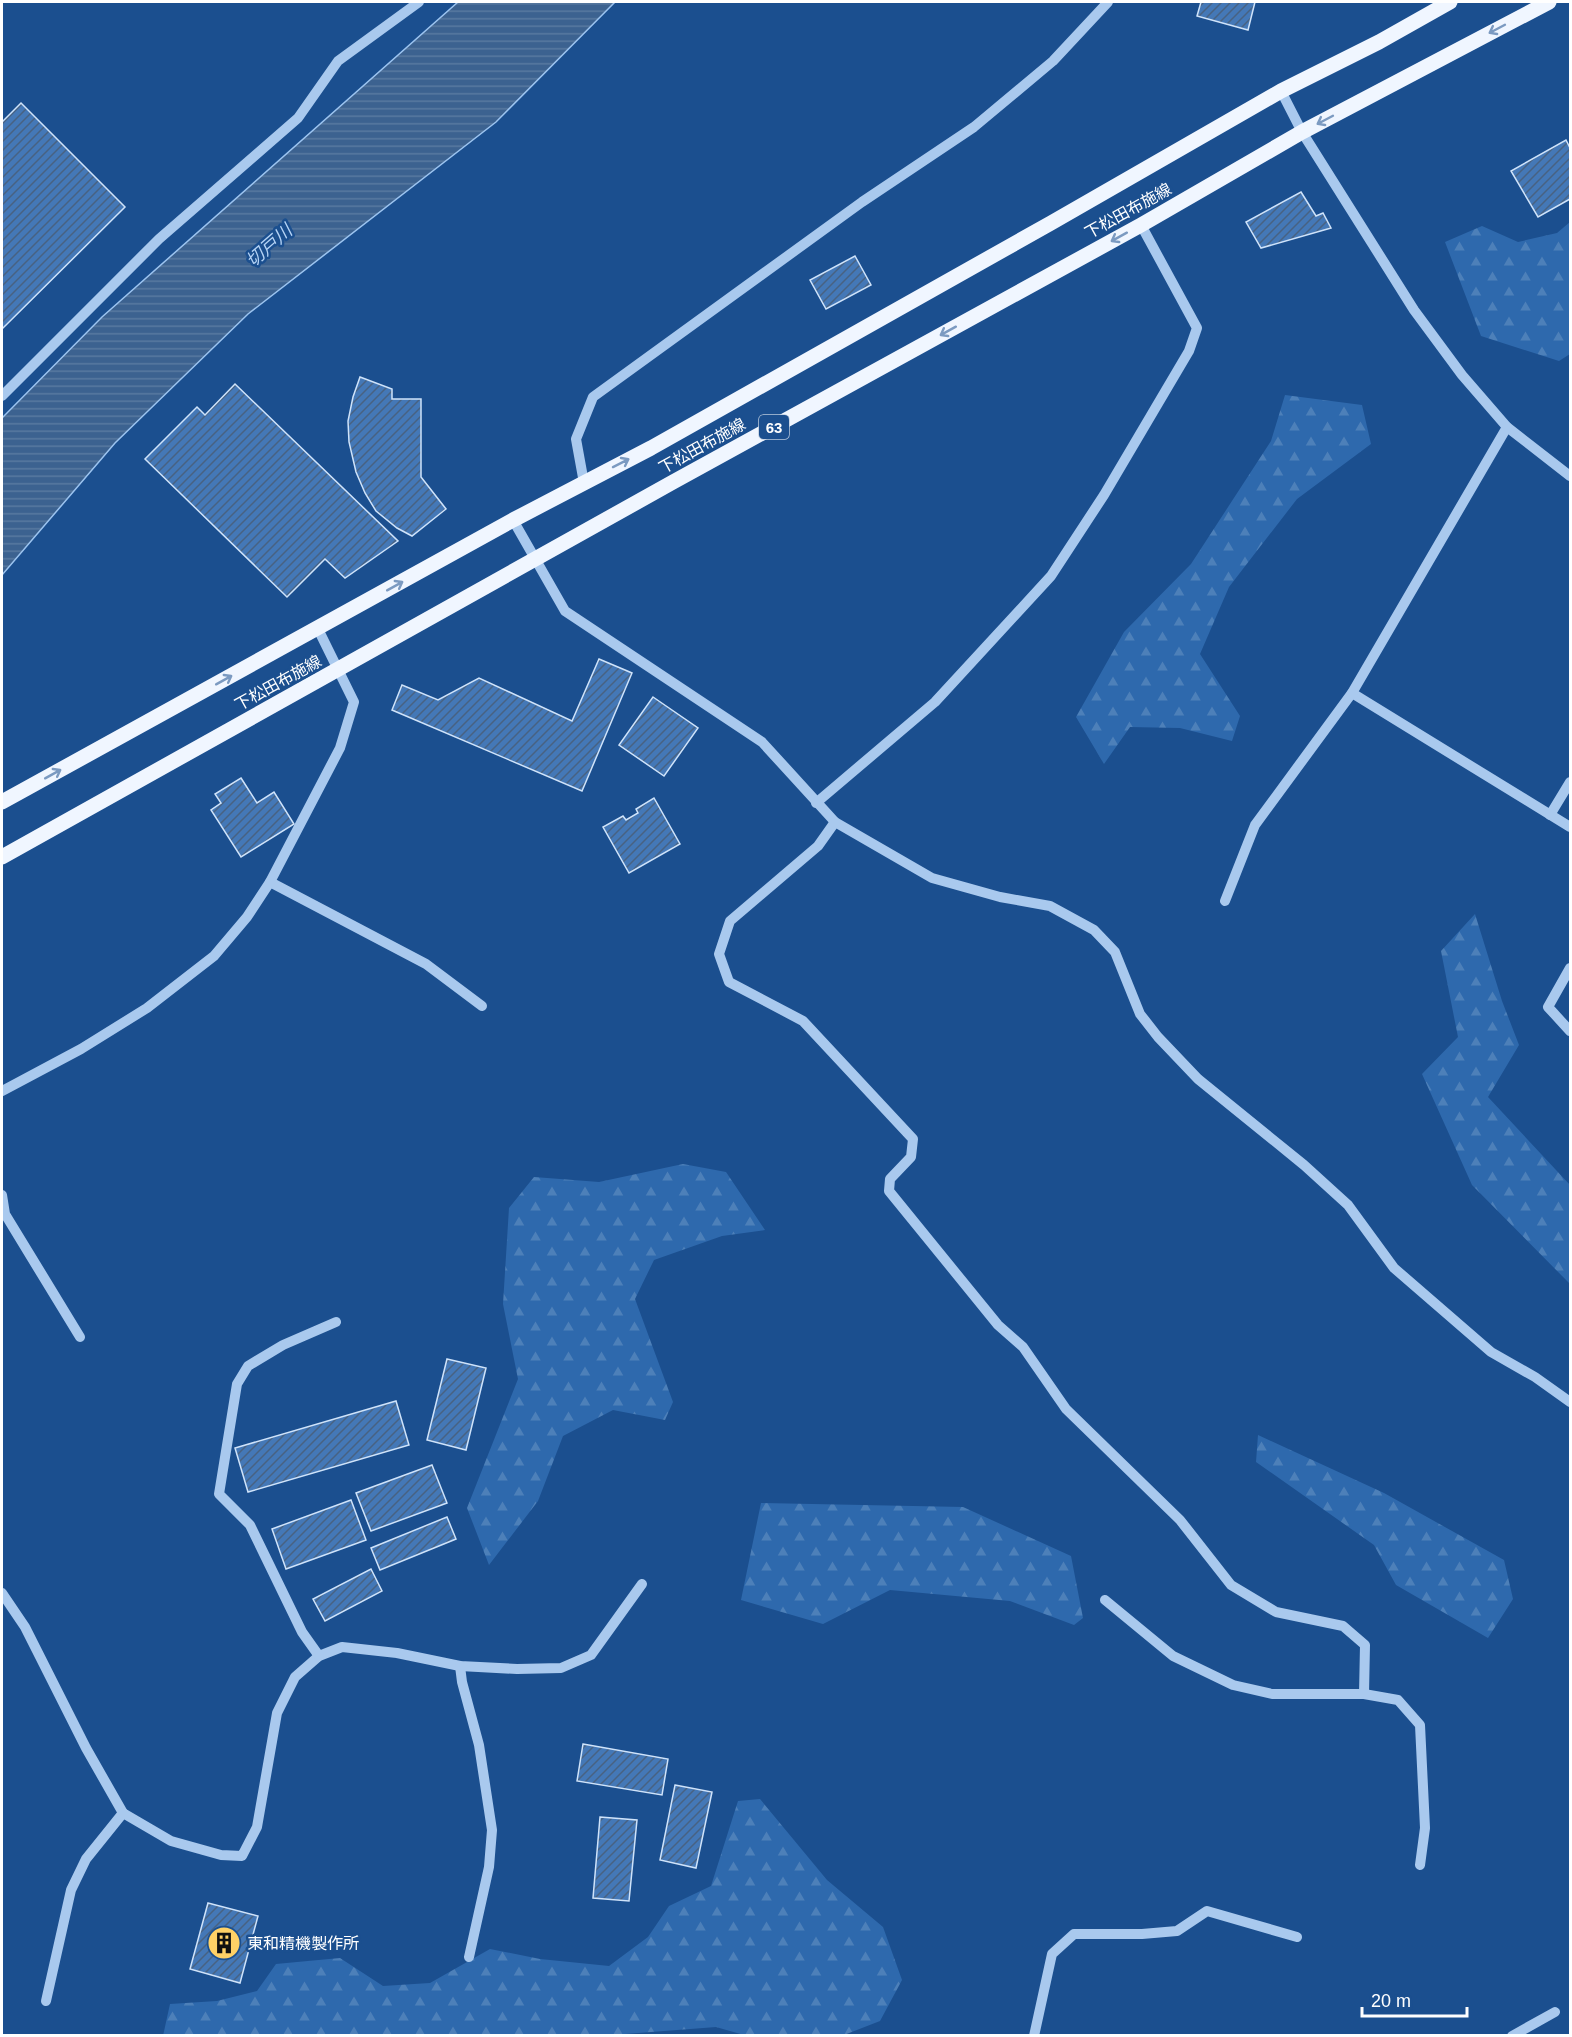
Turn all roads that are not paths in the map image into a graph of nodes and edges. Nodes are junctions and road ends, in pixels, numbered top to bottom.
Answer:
1 (419, 2) edge
2 (1108, 2) edge
3 (1450, 2) edge
4 (1549, 2) edge
5 (1281, 91) junction
6 (1302, 132) junction
7 (1141, 225) junction
8 (2, 396) edge
9 (1508, 427) junction
10 (1570, 476) edge
11 (584, 483) junction
12 (513, 520) junction
13 (534, 559) junction
14 (318, 629) junction
15 (339, 669) junction
16 (1352, 693) junction
17 (1570, 782) edge
18 (2, 802) edge
19 (816, 803) junction
20 (1550, 815) junction
21 (835, 822) junction
22 (1570, 828) edge
23 (2, 857) edge
24 (270, 882) junction
25 (1225, 901) dead end
26 (1570, 968) edge
27 (482, 1006) dead end
28 (1570, 1031) edge
29 (2, 1091) edge
30 (2, 1195) edge
31 (336, 1322) dead end
32 (80, 1337) dead end
33 (1570, 1402) edge
34 (642, 1584) dead end
35 (2, 1593) edge
36 (1105, 1600) dead end
37 (320, 1656) junction
38 (460, 1666) junction
39 (1364, 1694) junction
40 (123, 1813) junction
41 (1420, 1865) dead end
42 (1297, 1937) dead end
43 (469, 1957) dead end
44 (46, 2001) dead end
45 (1555, 2012) dead end
46 (1034, 2036) edge
47 (1512, 2036) edge

1 - 8 street
2 - 11 street
3 - 5 main road, 下松田布施線 / 63
4 -> 6 main road, 下松田布施線 / 63
5 - 6 street
11 -> 5 main road, 下松田布施線 / 63
6 - 7 main road, 下松田布施線 / 63
6 - 9 street
7 -> 13 main road, 下松田布施線 / 63
7 - 19 street
9 - 10 street
9 - 16 street
11 - 12 main road, 下松田布施線 / 63
12 - 13 street
14 -> 12 main road, 下松田布施線 / 63
13 - 15 main road, 下松田布施線 / 63
13 - 19 street
14 - 15 street
18 -> 14 main road, 下松田布施線 / 63
15 - 23 main road, 下松田布施線 / 63
15 - 24 street
16 - 20 street
16 - 25 street
17 - 20 street
19 - 21 street
20 - 22 street
21 - 33 street
21 - 39 street
24 - 27 street
24 - 29 street
26 - 28 street
30 - 32 street
31 - 37 street
34 - 38 street
35 - 40 street
36 - 39 street
37 - 38 street
37 - 40 street
38 - 43 street
39 - 41 street
40 - 44 street
42 - 46 street
45 - 47 street

